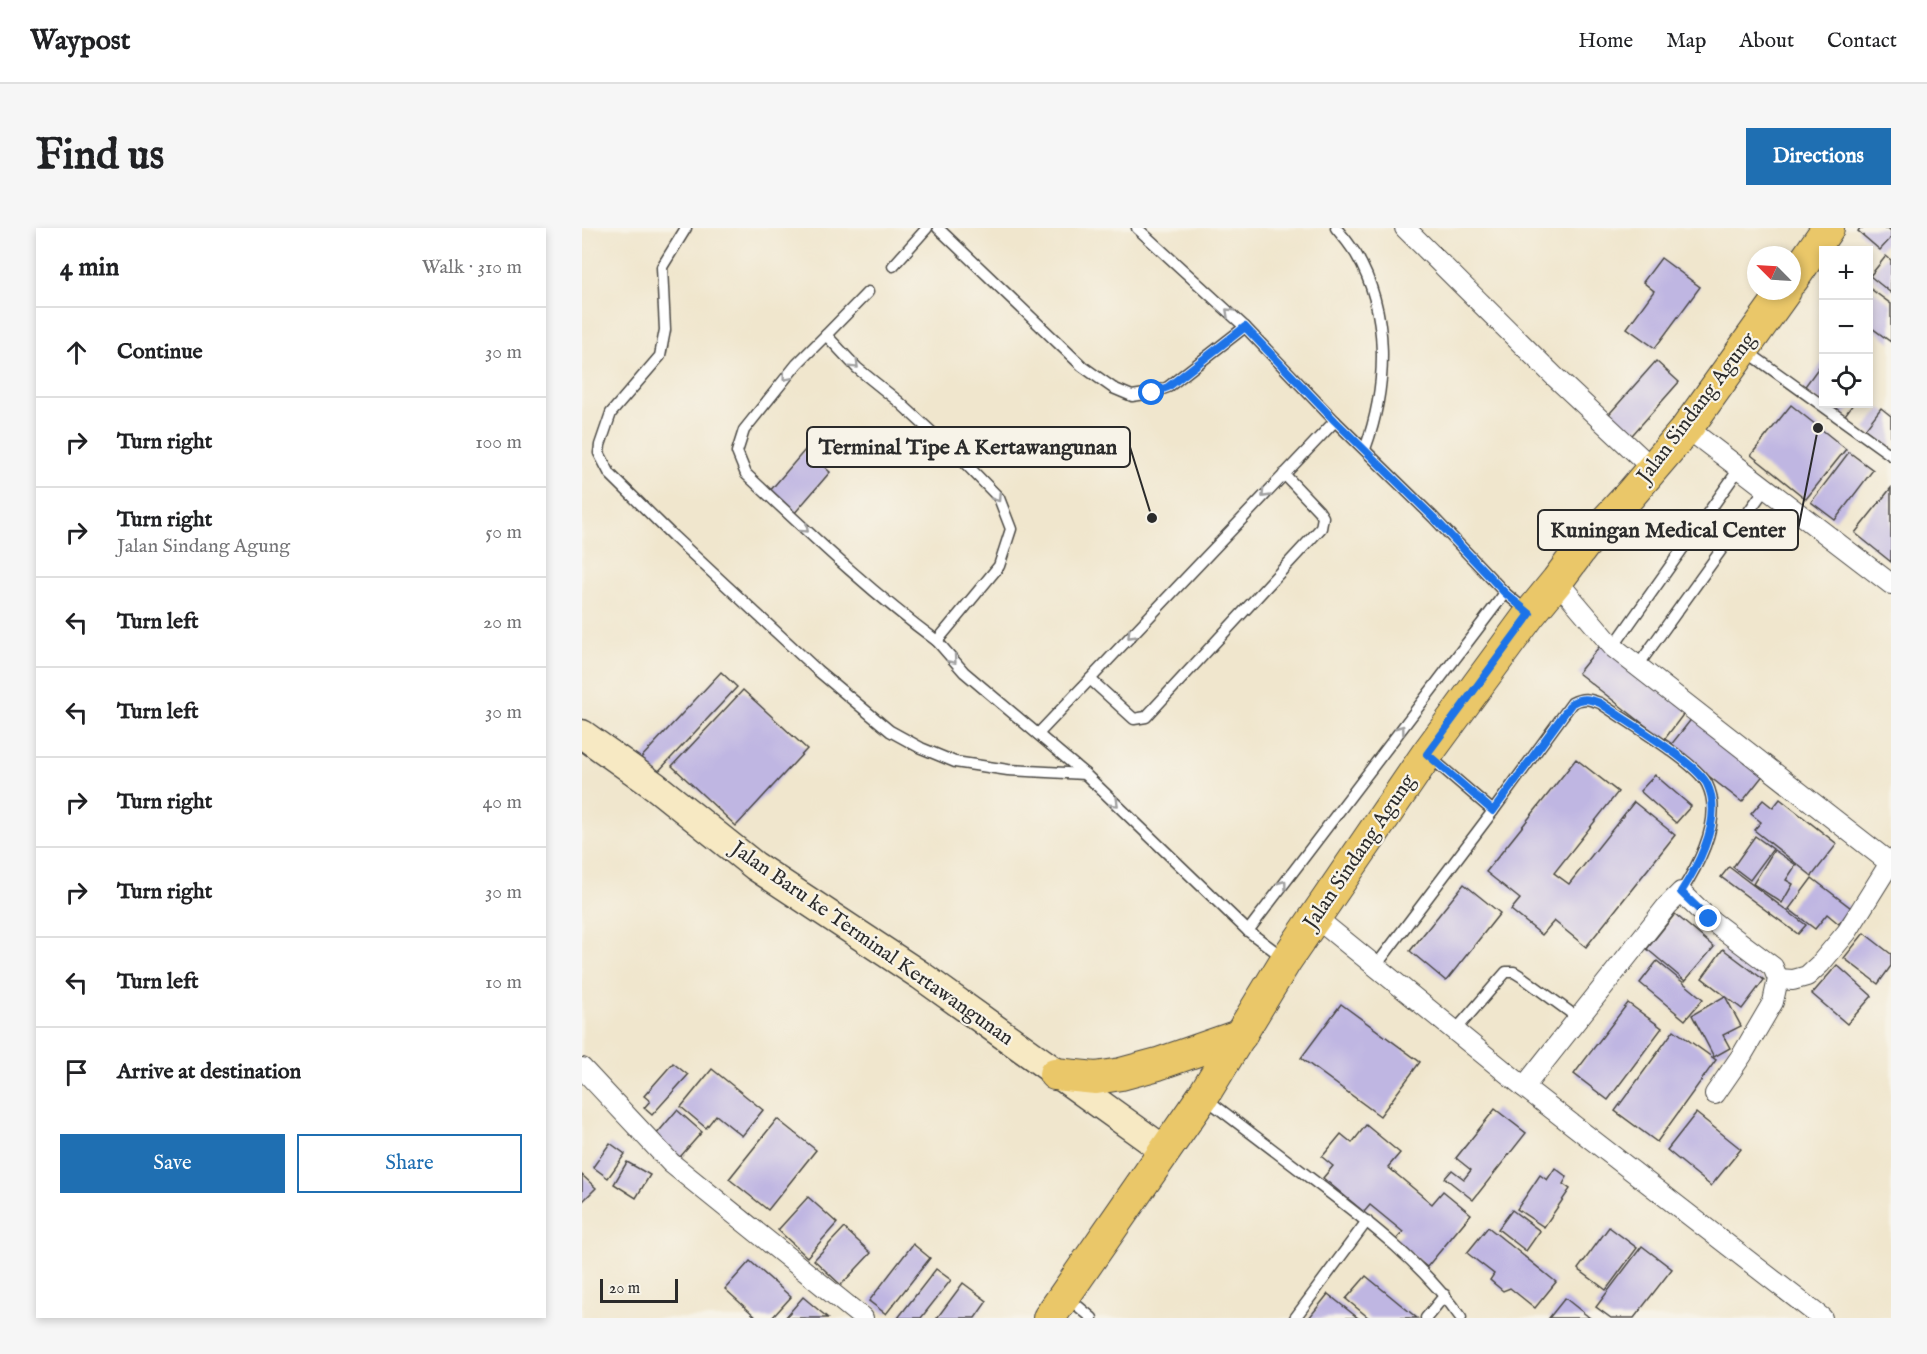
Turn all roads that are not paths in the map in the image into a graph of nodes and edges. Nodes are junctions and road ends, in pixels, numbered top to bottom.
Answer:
1 (686, 228) edge
2 (927, 228) edge
3 (938, 228) edge
4 (1137, 228) edge
5 (1336, 228) edge
6 (1405, 228) edge
7 (1828, 228) edge
8 (892, 267) dead end
9 (1801, 267) edge
10 (868, 292) dead end
11 (1779, 300) edge
12 (1245, 327) junction
13 (826, 335) junction
14 (1744, 349) junction
15 (1335, 421) junction
16 (1687, 428) junction
17 (1365, 449) junction
18 (1891, 455) edge
19 (1653, 469) junction
20 (1739, 469) junction
21 (1284, 474) junction
22 (1765, 489) junction
23 (1557, 582) junction
24 (1891, 584) edge
25 (1505, 593) junction
26 (1530, 614) junction
27 (937, 641) junction
28 (1613, 647) junction
29 (1637, 667) junction
30 (1090, 679) junction
31 (582, 734) edge
32 (1038, 734) junction
33 (1427, 754) junction
34 (1085, 774) junction
35 (1493, 811) junction
36 (1891, 862) edge
37 (1681, 892) junction
38 (1315, 917) junction
39 (1248, 931) junction
40 (1286, 960) junction
41 (1375, 967) junction
42 (1778, 979) junction
43 (1578, 1018) junction
44 (1455, 1031) junction
45 (1241, 1035) junction
46 (1055, 1074) junction
47 (584, 1075) edge
48 (1524, 1087) junction
49 (1715, 1094) dead end
50 (1203, 1096) junction
51 (1164, 1150) junction
52 (1367, 1221) junction
53 (1444, 1295) junction
54 (1056, 1307) edge
55 (863, 1318) edge
56 (1092, 1318) edge
57 (1295, 1318) edge
58 (1426, 1318) edge
59 (1461, 1318) edge
60 (1822, 1318) edge

1 - 34 lane
2 - 8 lane
3 - 12 lane
12 -> 4 lane
5 - 17 lane
6 - 19 street
7 - 9 main road
10 - 13 lane
11 - 14 main road, Jalan Sindang Agung
12 - 15 lane
13 -> 27 lane
13 -> 27 lane
14 - 16 main road, Jalan Sindang Agung
14 - 18 lane
15 - 17 lane
15 - 21 lane
16 - 19 main road, Jalan Sindang Agung
16 - 20 street
17 - 25 lane
19 - 23 main road, Jalan Sindang Agung
20 - 22 street
20 - 28 lane
21 -> 30 lane
21 - 30 lane
22 - 24 street
22 - 29 lane
23 - 26 main road, Jalan Sindang Agung
23 - 28 street
25 - 26 lane
39 -> 25 lane
26 - 33 main road, Jalan Sindang Agung
27 -> 32 lane
28 - 29 street
29 - 36 street
30 - 32 lane
31 - 46 main road, Jalan Baru ke Terminal Kertawangunan
32 - 34 lane
33 - 35 lane
33 - 38 main road, Jalan Sindang Agung
34 -> 39 lane
35 - 37 lane
35 - 41 lane
36 - 42 street
37 - 42 street
37 - 43 street
38 - 40 main road, Jalan Sindang Agung
38 - 41 street
39 - 40 lane
40 - 45 main road, Jalan Sindang Agung
41 - 44 street
42 - 49 street
43 - 44 lane
43 - 48 street
44 - 48 street
45 - 46 main road
45 - 50 main road, Jalan Sindang Agung
46 - 51 main road, Jalan Baru ke Terminal Kertawangunan
47 - 55 street
48 - 60 street
50 - 51 main road, Jalan Sindang Agung
50 - 52 lane
51 - 54 main road, Jalan Sindang Agung
52 - 53 lane
52 - 57 lane
53 - 58 lane
53 - 59 lane
54 - 56 lane

